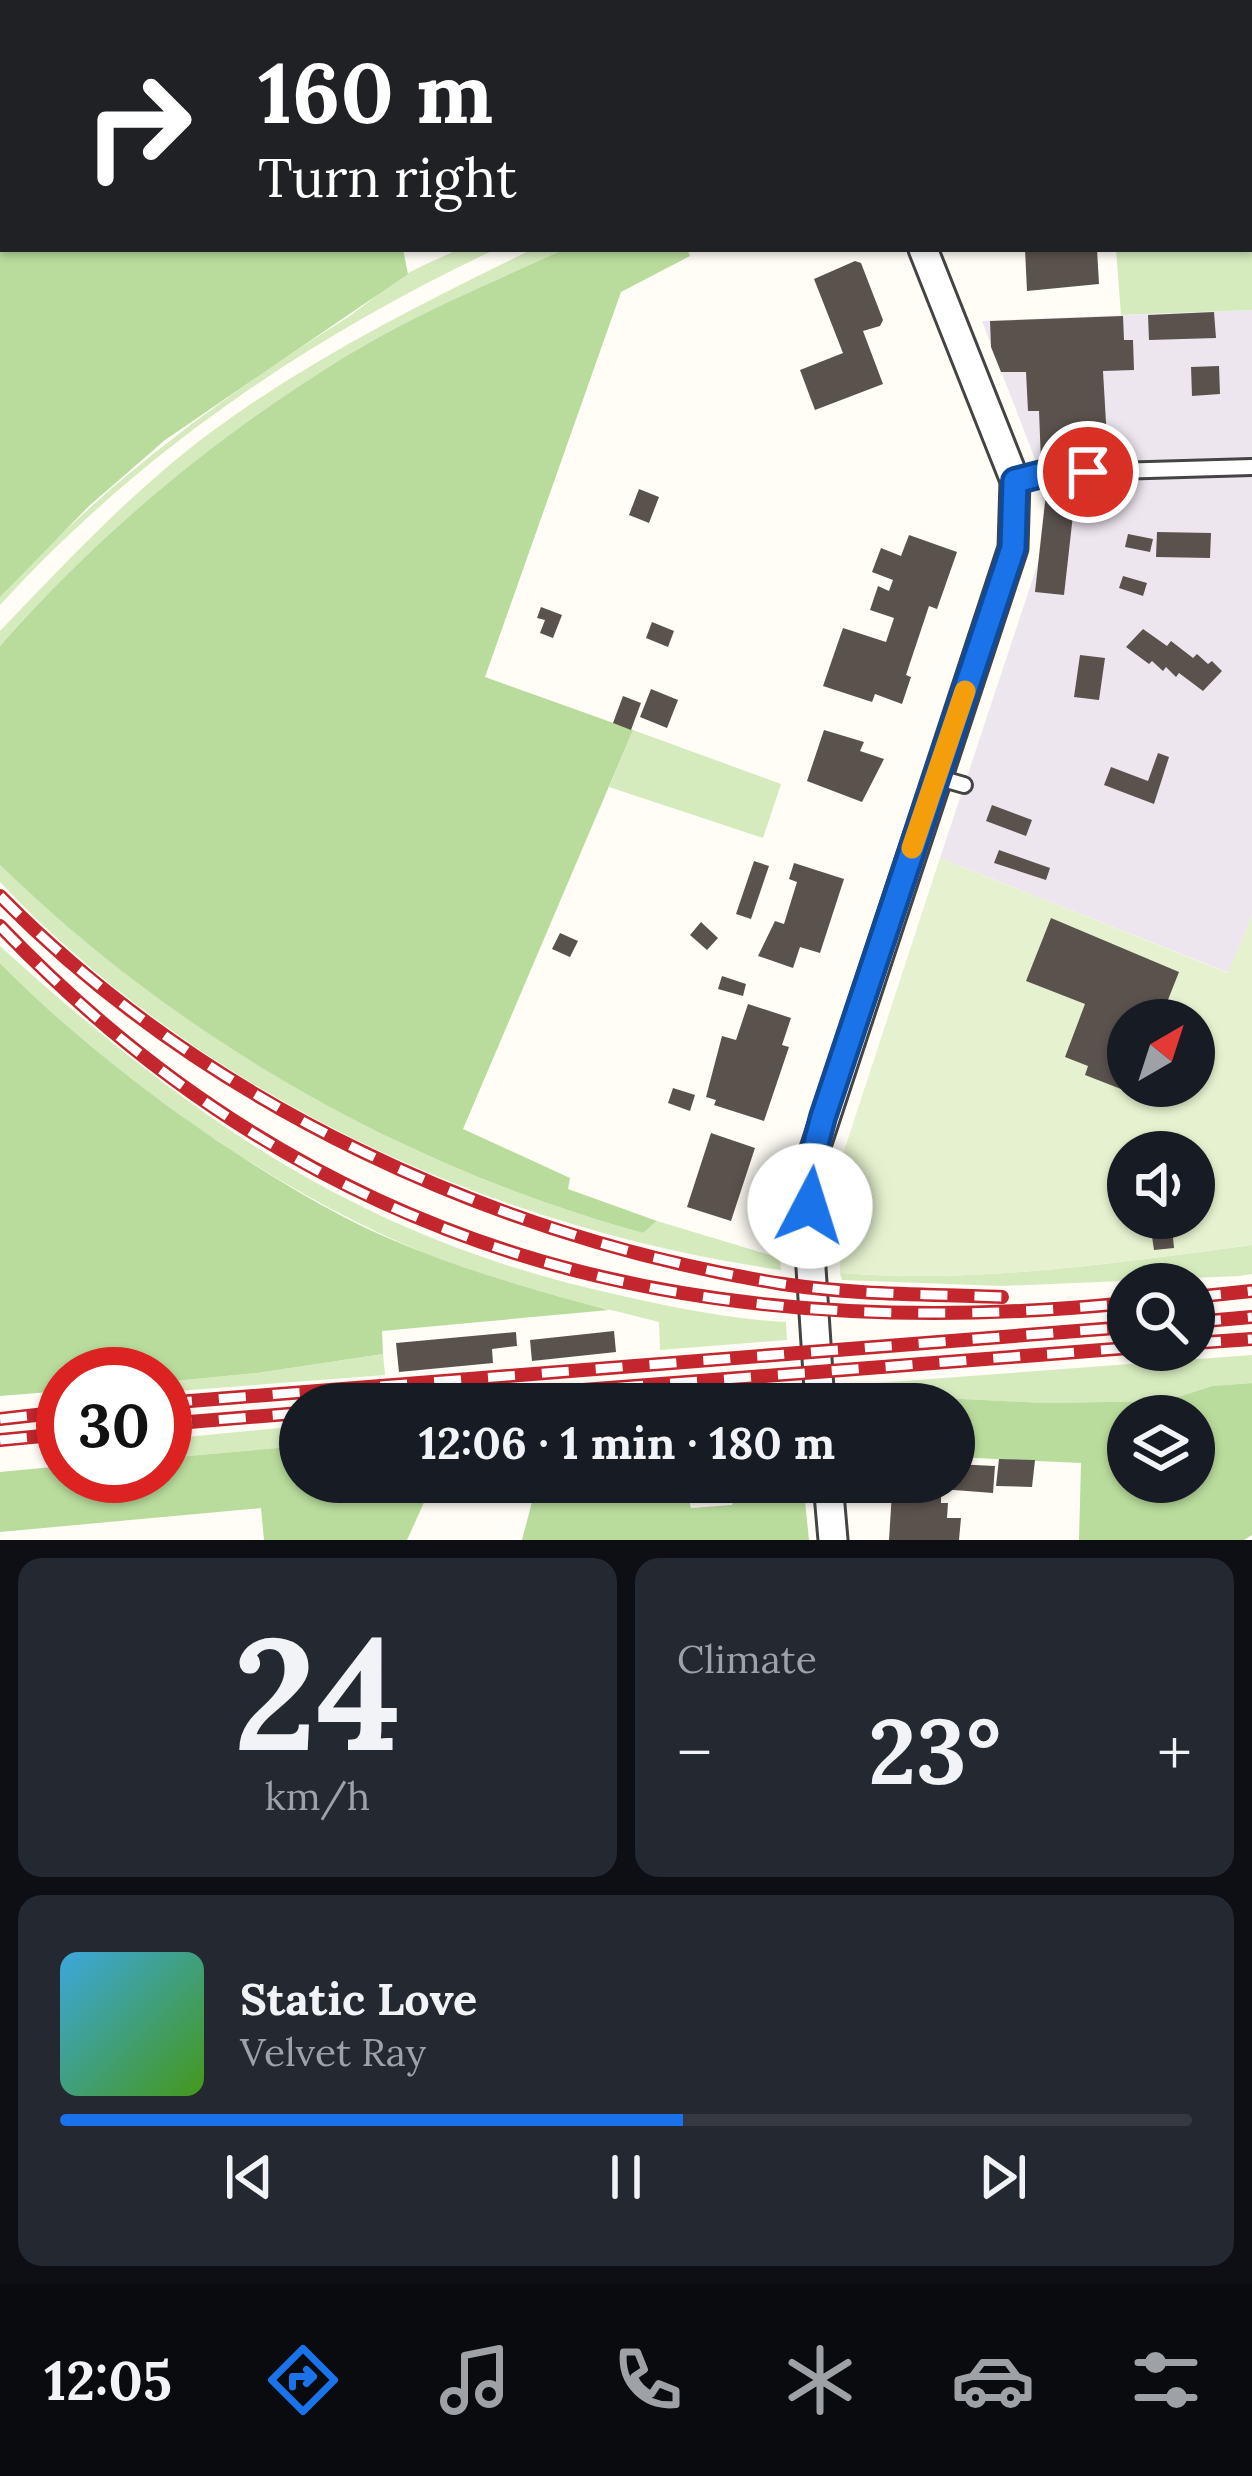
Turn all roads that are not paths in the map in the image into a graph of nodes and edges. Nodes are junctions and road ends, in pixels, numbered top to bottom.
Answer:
1 (616, 0) edge
2 (631, 0) edge
3 (924, 252) edge
4 (1252, 467) edge
5 (1015, 481) junction
6 (936, 776) junction
7 (964, 785) dead end
8 (819, 1383) edge
9 (830, 1503) edge
10 (833, 1540) edge

1 - 2 lane
3 - 5 street
4 - 5 lane
5 - 6 street
6 - 7 lane
6 - 8 street
9 - 10 street

